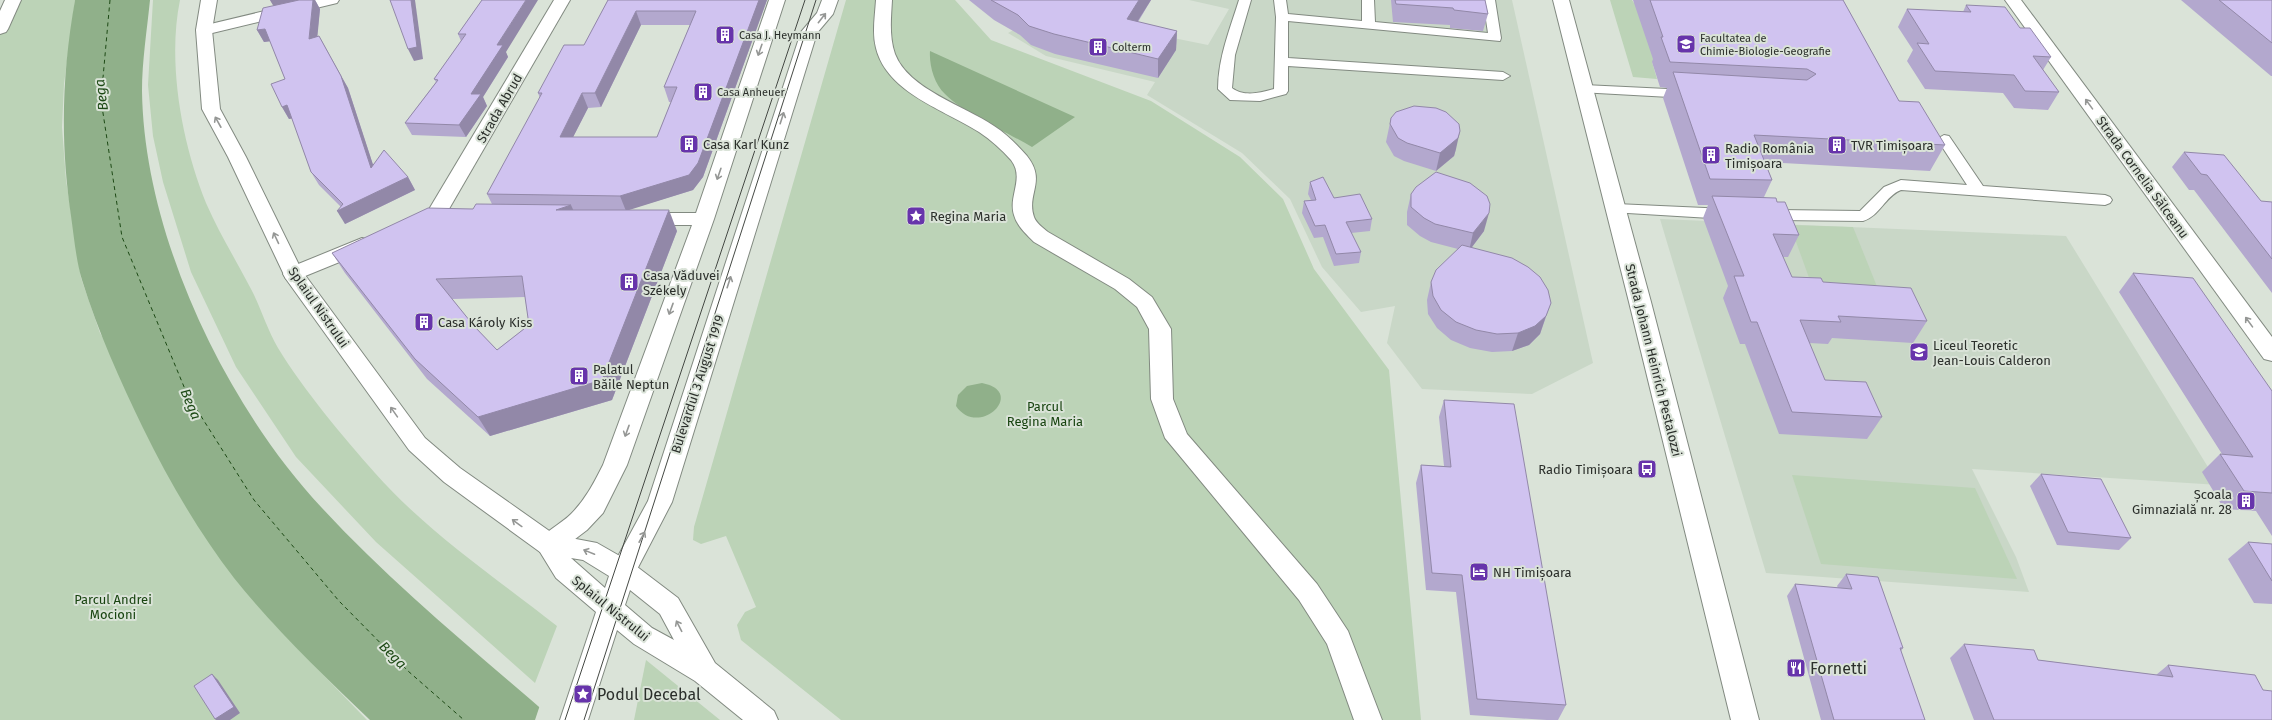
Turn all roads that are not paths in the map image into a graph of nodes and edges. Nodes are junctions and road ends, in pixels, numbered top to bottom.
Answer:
1 (209, 0) edge
2 (331, 0) edge
3 (562, 0) edge
4 (777, 0) edge
5 (830, 0) edge
6 (884, 0) edge
7 (1245, 0) edge
8 (1280, 0) edge
9 (1368, 0) edge
10 (1489, 0) edge
11 (1561, 0) edge
12 (2013, 0) edge
13 (8, 4) edge
14 (1282, 17) junction
15 (1368, 26) junction
16 (0, 29) edge
17 (204, 30) junction
18 (1282, 62) junction
19 (1503, 76) dead end
20 (1584, 89) junction
21 (1702, 95) edge
22 (1944, 139) dead end
23 (1979, 192) junction
24 (2105, 200) dead end
25 (1616, 209) junction
26 (1738, 214) edge
27 (1754, 214) edge
28 (458, 216) edge
29 (621, 218) edge
30 (704, 219) junction
31 (378, 239) edge
32 (293, 274) junction
33 (2272, 353) edge
34 (549, 545) junction
35 (623, 571) junction
36 (610, 608) junction
37 (705, 672) junction
38 (574, 720) edge
39 (764, 720) edge
40 (1368, 720) edge
41 (1745, 720) edge

1 - 17 street, Splaiul Nistrului
2 - 17 street
3 - 28 street, Strada Abrud
4 -> 30 street
35 -> 5 street, Bulevardul 3 August 1919
6 - 40 street
7 - 18 lane
8 - 14 lane
9 - 15 lane
10 - 15 lane
11 - 20 street, Strada Johann Heinrich Pestalozzi
33 -> 12 street, Strada Cornelia Sălceanu
13 - 16 street
14 - 15 lane
14 - 18 lane
32 -> 17 street, Splaiul Nistrului
18 - 19 lane
20 - 21 lane
20 - 25 street, Strada Johann Heinrich Pestalozzi
22 - 23 lane
23 - 24 lane
23 - 27 lane
25 - 26 lane
25 - 41 street, Strada Johann Heinrich Pestalozzi
29 - 30 street
30 -> 34 street
31 - 32 street
34 -> 32 street, Splaiul Nistrului
35 -> 34 street, Splaiul Nistrului
34 - 36 street, Splaiul Nistrului
35 - 36 street, Bulevardul 3 August 1919
37 -> 35 street, Splaiul Nistrului
36 - 37 street, Splaiul Nistrului
36 - 38 street
37 - 39 street, Splaiul Nistrului

